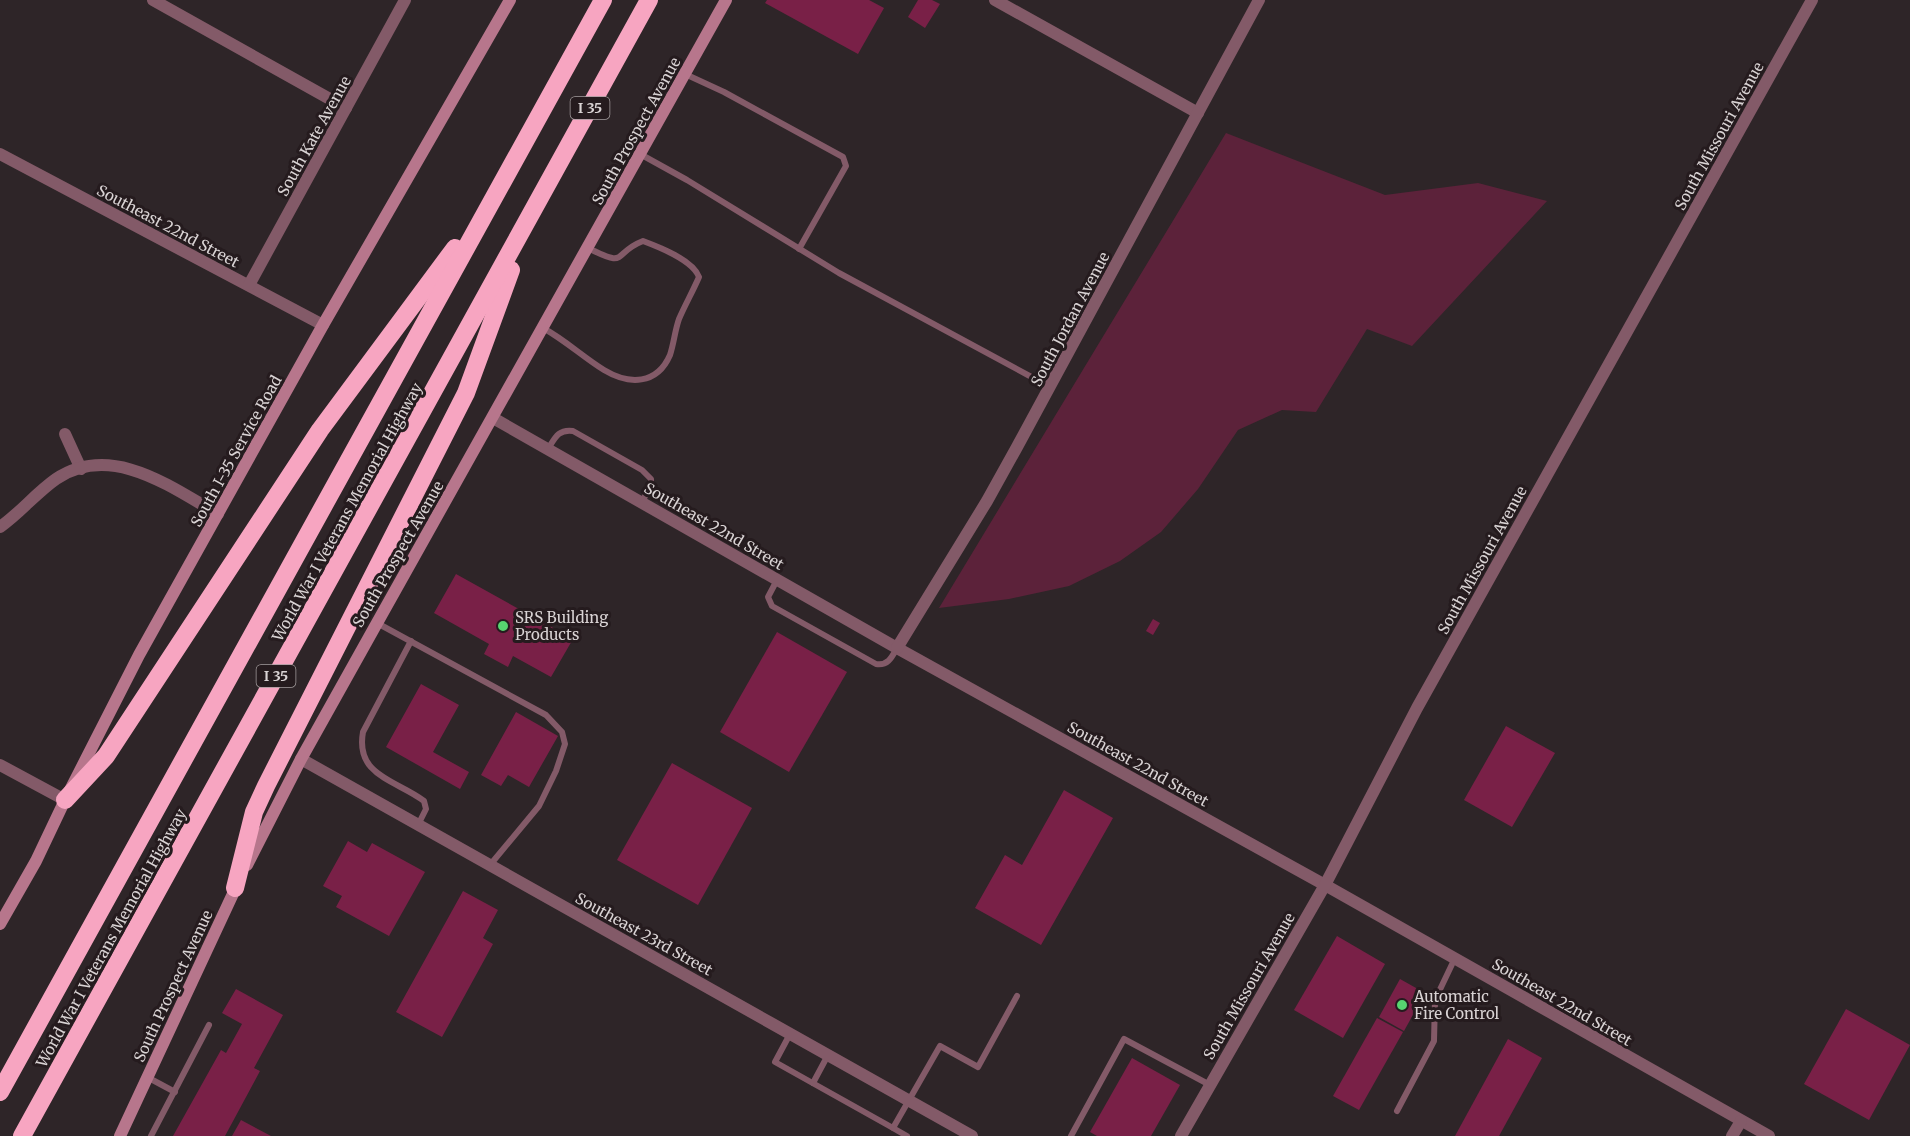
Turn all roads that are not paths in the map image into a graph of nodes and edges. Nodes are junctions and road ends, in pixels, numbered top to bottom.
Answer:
1 (153, 0) edge
2 (405, 0) edge
3 (510, 0) edge
4 (603, 0) edge
5 (649, 0) edge
6 (726, 0) edge
7 (994, 0) edge
8 (1259, 0) edge
9 (1811, 0) edge
10 (685, 74) junction
11 (346, 108) junction
12 (1198, 113) junction
13 (0, 154) edge
14 (640, 154) junction
15 (497, 191) junction
16 (531, 217) junction
17 (588, 248) junction
18 (799, 249) junction
19 (249, 285) junction
20 (322, 325) junction
21 (543, 328) junction
22 (1050, 387) junction
23 (493, 418) junction
24 (65, 434) dead end
25 (548, 449) junction
26 (81, 469) junction
27 (642, 502) junction
28 (218, 514) junction
29 (0, 527) edge
30 (777, 579) junction
31 (377, 623) junction
32 (411, 641) junction
33 (897, 648) junction
34 (301, 759) junction
35 (0, 765) edge
36 (65, 800) junction
37 (418, 826) junction
38 (490, 865) junction
39 (1324, 885) junction
40 (235, 888) junction
41 (0, 924) edge
42 (1455, 958) junction
43 (1017, 996) dead end
44 (209, 1025) dead end
45 (790, 1034) junction
46 (828, 1055) junction
47 (147, 1077) junction
48 (813, 1083) junction
49 (1210, 1085) junction
50 (0, 1092) edge
51 (175, 1092) junction
52 (909, 1100) junction
53 (1396, 1111) dead end
54 (1741, 1121) junction
55 (893, 1128) junction
56 (22, 1136) edge
57 (120, 1136) edge
58 (151, 1136) edge
59 (907, 1136) edge
60 (972, 1136) edge
61 (1071, 1136) edge
62 (1181, 1136) edge
63 (1732, 1136) edge
64 (1769, 1136) edge

1 - 11 street
2 - 11 street, South Kate Avenue
3 - 20 main road, South I-35 Service Road
4 - 15 highway, World War I Veterans Memorial Highway / I 35
5 - 16 highway, World War I Veterans Memorial Highway / I 35
6 - 10 main road, South Prospect Avenue
7 - 12 street
8 - 12 street, South Jordan Avenue
9 - 39 street, South Missouri Avenue
10 - 14 main road, South Prospect Avenue
10 - 18 lane
11 - 19 street, South Kate Avenue
12 - 22 street, South Jordan Avenue
13 - 19 street, Southeast 22nd Street
14 - 17 main road, South Prospect Avenue
14 - 18 lane
15 - 36 highway
15 - 50 highway, World War I Veterans Memorial Highway / I 35
16 - 40 highway
16 - 56 highway, World War I Veterans Memorial Highway / I 35
17 - 21 main road, South Prospect Avenue
17 - 21 lane
18 - 22 lane
19 - 20 street, Southeast 22nd Street
20 - 28 main road, South I-35 Service Road
21 - 23 main road, South Prospect Avenue
22 - 33 street, South Jordan Avenue
23 - 25 street, Southeast 22nd Street
23 - 31 main road, South Prospect Avenue
24 - 26 street
25 - 27 street, Southeast 22nd Street
25 - 27 lane
26 - 28 street
26 - 29 street
27 - 30 street, Southeast 22nd Street
28 - 36 main road, South I-35 Service Road
30 - 33 street, Southeast 22nd Street
30 - 33 lane
31 - 32 lane
31 - 34 main road, South Prospect Avenue
32 - 37 lane
32 - 38 lane
33 - 39 street, Southeast 22nd Street
34 - 37 street, Southeast 23rd Street
34 - 40 main road, South Prospect Avenue
35 - 36 street
36 - 41 main road, South I-35 Service Road
37 - 38 street, Southeast 23rd Street
38 - 45 street, Southeast 23rd Street
39 - 42 street, Southeast 22nd Street
39 - 49 street, South Missouri Avenue
40 - 47 main road, South Prospect Avenue
42 - 53 lane
42 - 54 street, Southeast 22nd Street
43 - 52 lane
44 - 51 lane
45 - 46 street, Southeast 23rd Street
45 - 48 lane
46 - 48 lane
46 - 52 street, Southeast 23rd Street
47 - 51 lane
47 - 57 main road, South Prospect Avenue
48 - 55 lane
49 - 61 lane
49 - 62 street, South Missouri Avenue
51 - 58 lane
52 - 55 lane
52 - 60 street, Southeast 23rd Street
54 - 63 street
54 - 64 street, Southeast 22nd Street
55 - 59 lane

